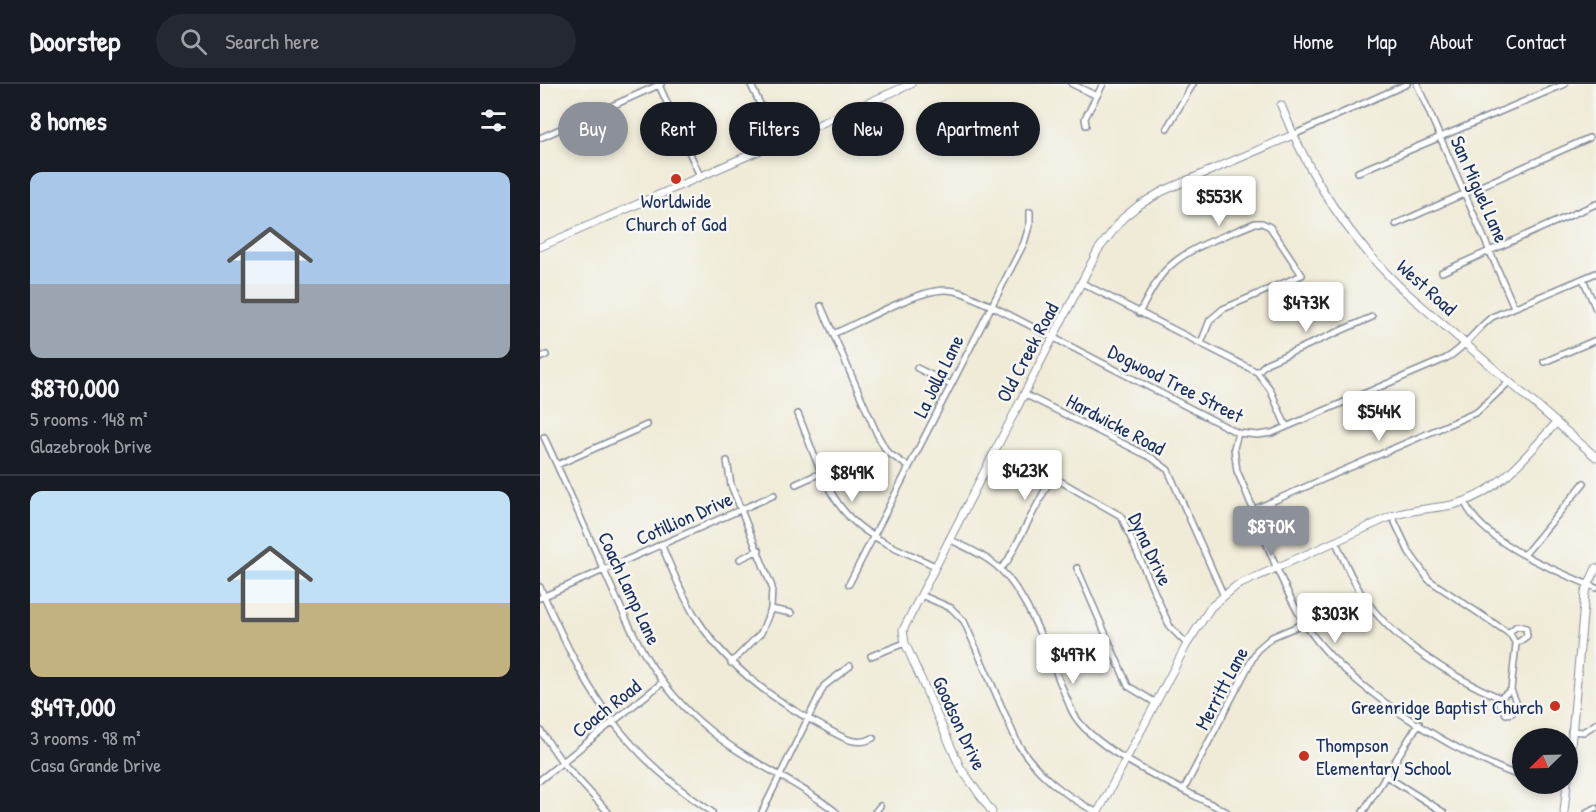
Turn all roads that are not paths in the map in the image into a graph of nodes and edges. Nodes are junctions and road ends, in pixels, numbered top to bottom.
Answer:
1 (911, 84) edge
2 (1072, 84) edge
3 (1103, 84) edge
4 (1193, 84) edge
5 (1407, 84) edge
6 (1417, 84) edge
7 (1565, 84) edge
8 (660, 85) edge
9 (751, 85) edge
10 (1097, 96) junction
11 (759, 102) edge
12 (1281, 105) dead end
13 (820, 124) edge
14 (1086, 125) dead end
15 (1167, 128) dead end
16 (1293, 135) junction
17 (1441, 137) junction
18 (540, 138) edge
19 (1589, 138) dead end
20 (746, 156) edge
21 (1359, 172) dead end
22 (700, 176) junction
23 (1466, 194) junction
24 (1596, 204) edge
25 (1030, 212) dead end
26 (1396, 224) dead end
27 (540, 247) edge
28 (1491, 251) junction
29 (1442, 272) dead end
30 (1596, 273) edge
31 (1583, 279) junction
32 (1082, 283) junction
33 (990, 305) junction
34 (821, 306) dead end
35 (1514, 307) junction
36 (1596, 309) edge
37 (1140, 313) junction
38 (1372, 317) dead end
39 (833, 334) junction
40 (1053, 338) junction
41 (1596, 340) edge
42 (1200, 343) junction
43 (1465, 343) junction
44 (1544, 362) dead end
45 (917, 368) dead end
46 (1257, 372) junction
47 (1509, 382) junction
48 (951, 385) junction
49 (1024, 394) junction
50 (798, 414) dead end
51 (1556, 423) junction
52 (647, 425) dead end
53 (1286, 426) junction
54 (1238, 433) junction
55 (544, 438) dead end
56 (1596, 457) edge
57 (727, 461) dead end
58 (557, 465) junction
59 (909, 467) junction
60 (823, 472) junction
61 (1584, 483) dead end
62 (796, 484) dead end
63 (774, 495) dead end
64 (1464, 501) junction
65 (741, 509) junction
66 (1255, 509) junction
67 (1392, 516) junction
68 (872, 536) junction
69 (949, 539) junction
70 (1336, 542) junction
71 (661, 544) junction
72 (759, 550) junction
73 (1525, 554) junction
74 (740, 559) dead end
75 (935, 566) junction
76 (1279, 567) junction
77 (1077, 568) dead end
78 (1596, 568) edge
79 (1000, 569) junction
80 (604, 570) junction
81 (849, 584) dead end
82 (1588, 585) junction
83 (540, 587) edge
84 (1596, 588) edge
85 (1223, 594) junction
86 (921, 595) junction
87 (542, 597) edge
88 (771, 609) junction
89 (791, 613) dead end
90 (1305, 623) junction
91 (1508, 633) junction
92 (905, 644) junction
93 (1187, 644) junction
94 (1516, 644) junction
95 (871, 656) dead end
96 (731, 663) junction
97 (850, 666) dead end
98 (663, 682) junction
99 (1511, 690) junction
100 (1495, 696) junction
101 (1156, 703) junction
102 (809, 719) junction
103 (612, 723) junction
104 (1419, 723) junction
105 (1596, 724) edge
106 (1571, 728) edge
107 (540, 730) edge
108 (1578, 732) edge
109 (873, 738) dead end
110 (1128, 759) junction
111 (562, 762) junction
112 (1512, 773) edge
113 (1386, 776) junction
114 (779, 777) junction
115 (540, 780) edge
116 (1184, 789) junction
117 (1566, 794) edge
118 (880, 806) dead end
119 (1596, 808) edge
120 (608, 812) edge
121 (712, 812) edge
122 (762, 812) edge
123 (836, 812) edge
124 (875, 812) edge
125 (992, 812) edge
126 (1097, 812) edge
127 (1227, 812) edge
128 (1363, 812) edge
129 (1443, 812) edge
130 (1564, 812) edge
131 (1587, 812) edge

1 - 13 street
2 - 10 street
3 - 10 street
4 - 15 street
5 - 16 street
6 - 17 street, San Miguel Lane
7 - 17 street
8 - 18 street
8 - 22 street
9 - 11 street
10 - 14 street
12 - 16 street, West Road
16 - 32 street, Old Creek Road
16 - 43 street, West Road
17 - 21 street
17 - 23 street, San Miguel Lane
19 - 23 street
20 - 22 street
22 - 27 street
23 - 26 street
23 - 28 street, San Miguel Lane
24 - 28 street
25 - 33 street, La Jolla Lane
28 - 29 street
28 - 35 street, San Miguel Lane
30 - 31 street, Dogwood Tree Street
31 - 35 street, Dogwood Tree Street
31 - 36 street
32 - 37 street
32 - 40 street, Old Creek Road
33 - 39 street, Dogwood Tree Street
33 - 40 street, Dogwood Tree Street
33 - 48 street, La Jolla Lane
34 - 39 street
35 - 43 street, Dogwood Tree Street
37 - 42 street
37 - 42 street
38 - 46 street
39 - 59 street
40 - 49 street, Old Creek Road
40 - 54 street, Dogwood Tree Street
41 - 44 street
42 - 46 street
43 - 47 street, West Road
43 - 53 street, Dogwood Tree Street
45 - 48 street
46 - 53 street
47 - 51 street, West Road
47 - 66 street
48 - 59 street, La Jolla Lane
49 - 69 street, Old Creek Road
49 - 85 street, Hardwicke Road
50 - 60 street
51 - 56 street, West Road
51 - 64 street
52 - 58 street
53 - 54 street, Dogwood Tree Street
54 - 66 street
55 - 58 street, Coach Lamp Lane
57 - 65 street
58 - 80 street, Coach Lamp Lane
59 - 68 street, La Jolla Lane
60 - 62 street
60 - 68 street
61 - 73 street
63 - 65 street, Cotillion Drive
64 - 67 street
64 - 73 street
65 - 71 street, Cotillion Drive
65 - 72 street
66 - 76 street
67 - 70 street
67 - 91 street
68 - 75 street
68 - 81 street, La Jolla Lane
69 - 75 street, Old Creek Road
69 - 79 street
70 - 76 street
70 - 100 street
71 - 80 street, Cotillion Drive
71 - 96 street
72 - 74 street
72 - 88 street
73 - 82 street
75 - 86 street, Old Creek Road
76 - 85 street
76 - 90 street
77 - 101 street
78 - 82 street
79 - 93 street, Dyna Drive
79 - 110 street
80 - 87 street, Cotillion Drive
80 - 98 street, Coach Lamp Lane
82 - 84 street
82 - 106 street
83 - 87 street
85 - 93 street
86 - 92 street, Old Creek Road
86 - 126 street
87 - 103 street
88 - 89 street
88 - 96 street
90 - 104 street
90 - 116 street, Merritt Lane
91 - 94 street
91 - 94 street
92 - 95 street
92 - 125 street, Goodson Drive
93 - 101 street
94 - 99 street
96 - 102 street
97 - 102 street
98 - 103 street, Coach Road
98 - 114 street, Coach Lamp Lane
99 - 100 street
99 - 100 street
101 - 110 street
102 - 109 street
102 - 114 street
103 - 111 street, Coach Road
103 - 121 street
104 - 112 street
104 - 113 street
105 - 108 street
107 - 111 street
110 - 116 street
110 - 126 street
111 - 115 street, Coach Road
111 - 120 street
113 - 128 street
113 - 129 street
114 - 122 street
114 - 123 street, Coach Lamp Lane
116 - 127 street
117 - 130 street
118 - 124 street
119 - 131 street

